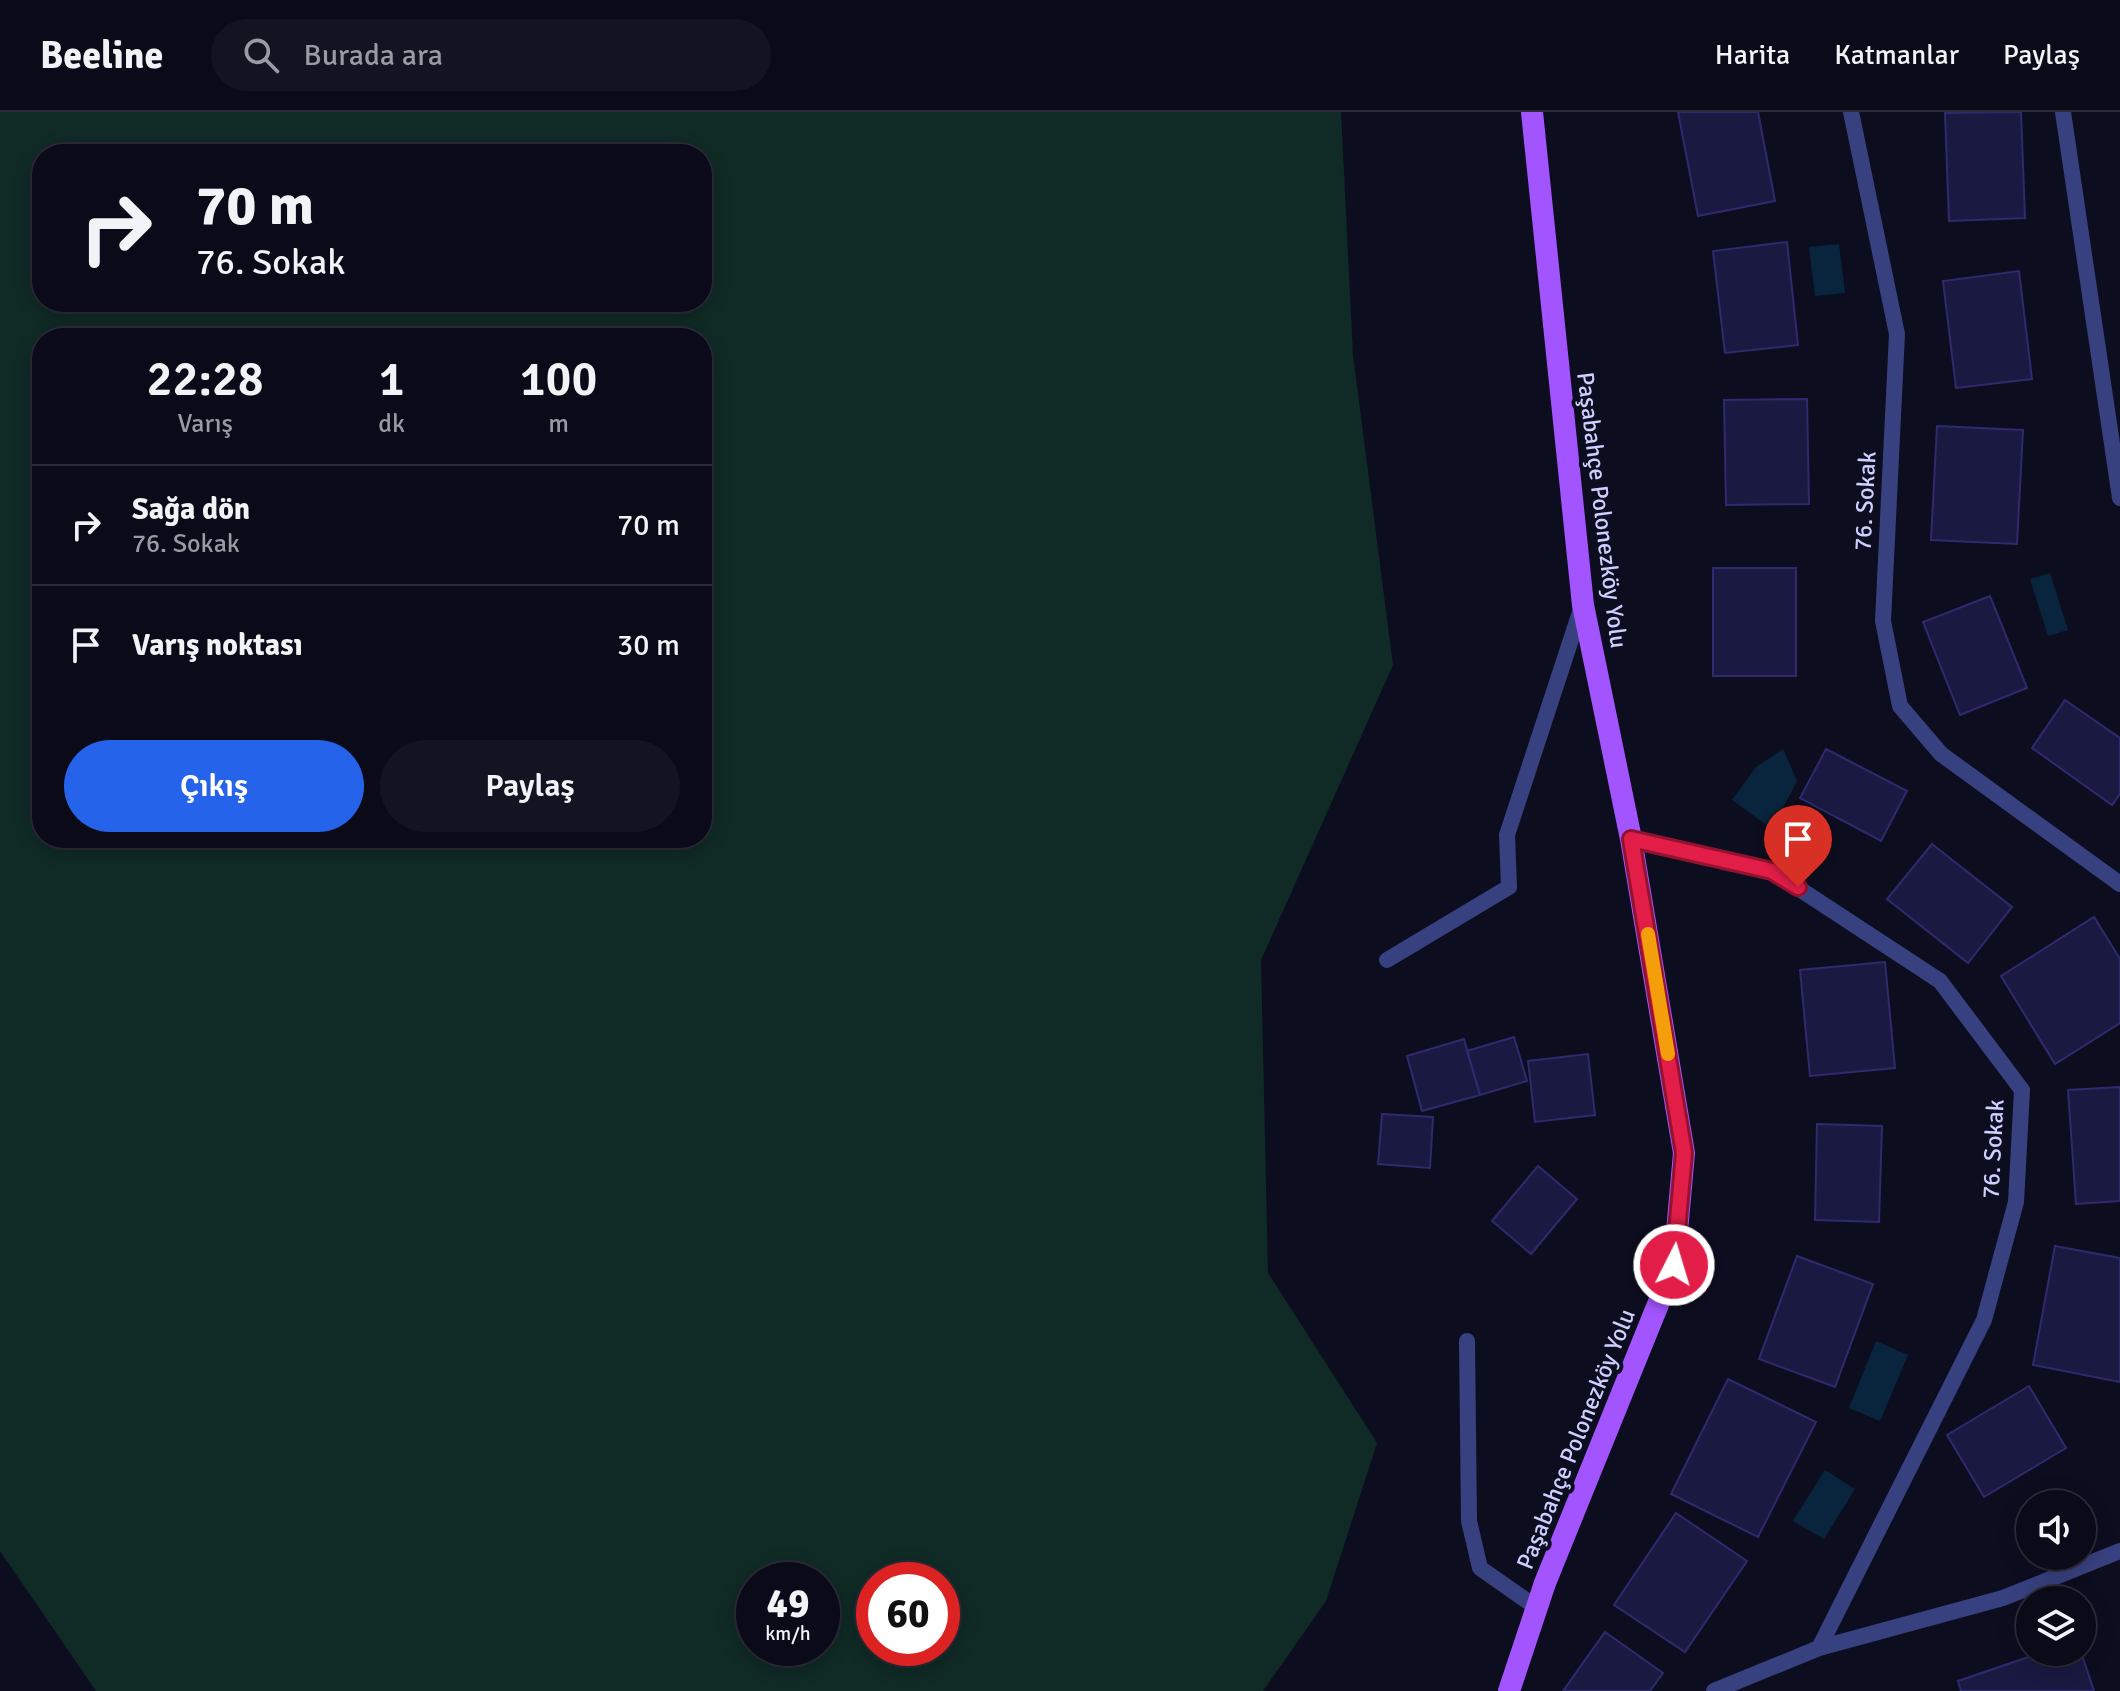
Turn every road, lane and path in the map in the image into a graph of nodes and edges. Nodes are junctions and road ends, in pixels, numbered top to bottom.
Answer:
1 (1532, 112) edge
2 (1851, 112) edge
3 (2063, 112) edge
4 (2120, 498) edge
5 (1583, 605) junction
6 (1631, 839) junction
7 (2120, 884) edge
8 (1387, 960) dead end
9 (1467, 1341) dead end
10 (2120, 1551) edge
11 (1537, 1608) junction
12 (1819, 1648) junction
13 (1509, 1691) edge
14 (1714, 1691) edge

1 - 5 main road, Paşabahçe Polonezköy Yolu
2 - 7 street, 76. Sokak
3 - 4 street
5 - 6 main road, Paşabahçe Polonezköy Yolu
5 - 8 street
6 - 11 main road, Paşabahçe Polonezköy Yolu
6 - 12 street, 76. Sokak
9 - 11 street
10 - 12 street
11 - 13 main road, Paşabahçe Polonezköy Yolu
12 - 14 street

